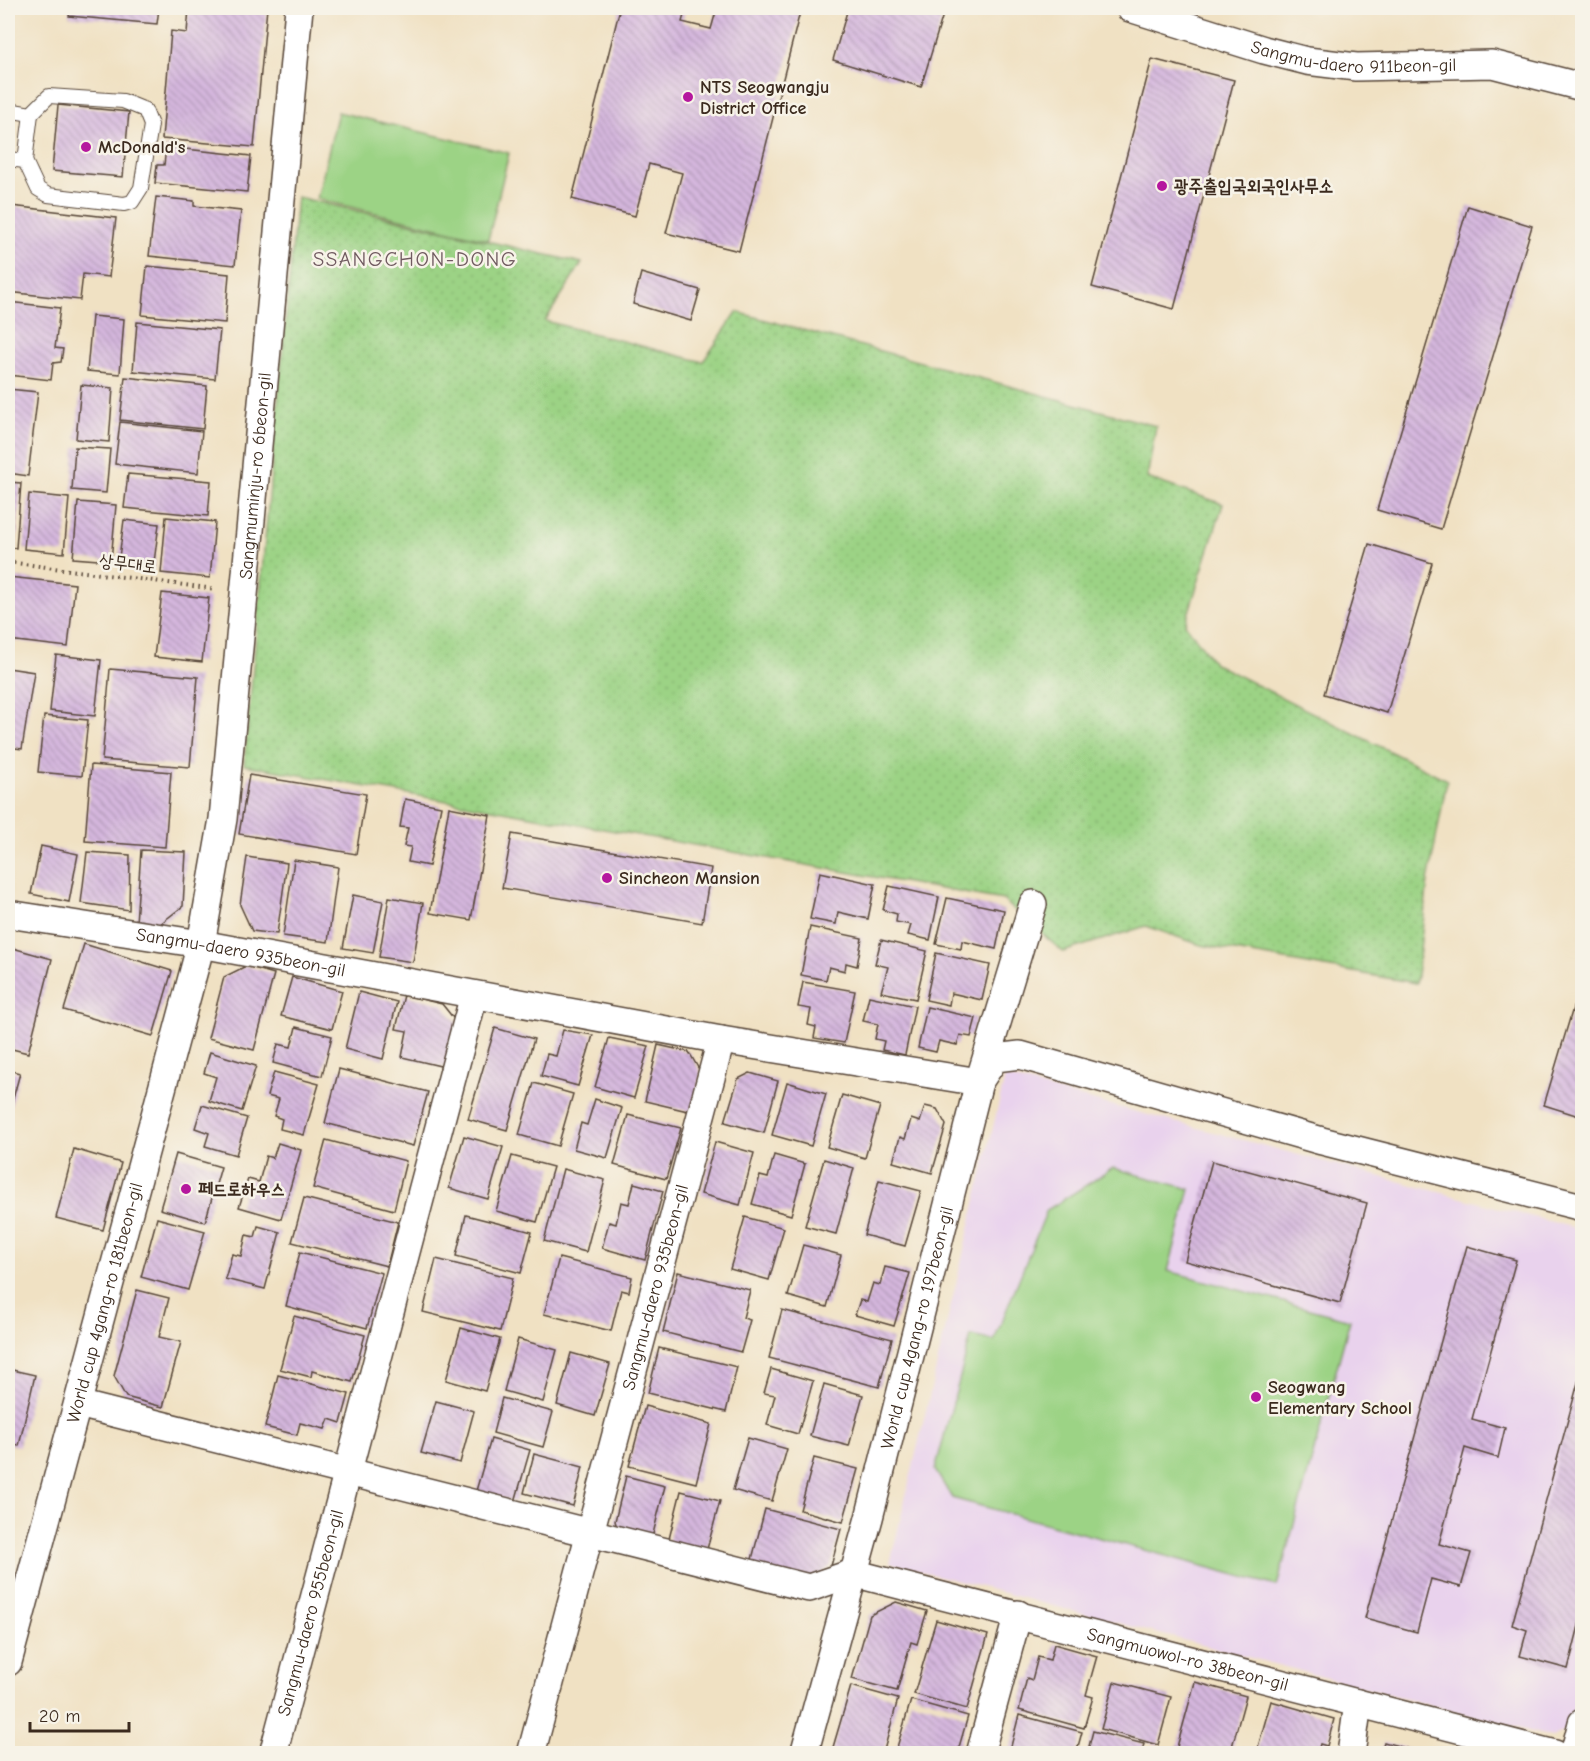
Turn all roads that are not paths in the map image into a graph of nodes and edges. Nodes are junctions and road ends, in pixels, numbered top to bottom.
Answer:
1 (299, 8) edge
2 (1130, 8) edge
3 (1582, 87) edge
4 (8, 110) edge
5 (31, 114) junction
6 (8, 159) edge
7 (25, 161) junction
8 (1033, 904) dead end
9 (8, 914) edge
10 (201, 944) junction
11 (474, 995) junction
12 (721, 1040) junction
13 (979, 1082) junction
14 (1582, 1207) edge
15 (78, 1404) junction
16 (348, 1472) junction
17 (591, 1534) junction
18 (853, 1573) junction
19 (1018, 1614) junction
20 (8, 1662) edge
21 (1358, 1703) junction
22 (1582, 1723) edge
23 (273, 1754) edge
24 (531, 1754) edge
25 (804, 1754) edge
26 (980, 1754) edge
27 (1351, 1754) edge
28 (1555, 1754) edge
29 (1574, 1754) edge

1 - 10 street, Sangmuminju-ro 6beon-gil
2 - 3 street, Sangmu-daero 911beon-gil
4 - 5 lane
5 - 7 lane
5 - 7 lane
6 - 7 lane
8 - 13 street, World cup 4gang-ro 197beon-gil
9 - 10 street, Sangmu-daero 935beon-gil
10 - 11 street, Sangmu-daero 935beon-gil
10 - 15 street, World cup 4gang-ro 181beon-gil
11 - 12 street, Sangmu-daero 935beon-gil
11 - 16 street
12 - 13 street, Sangmu-daero 935beon-gil
12 - 17 street, Sangmu-daero 935beon-gil
13 - 14 street
13 - 18 street, World cup 4gang-ro 197beon-gil
15 - 16 street
15 - 20 street, World cup 4gang-ro 181beon-gil
16 - 17 street
16 - 23 street, Sangmu-daero 955beon-gil
17 - 18 street
17 - 24 street
18 - 19 street, Sangmuowol-ro 38beon-gil
18 - 25 street, World cup 4gang-ro 197beon-gil
19 - 21 street, Sangmuowol-ro 38beon-gil
19 - 26 street
21 - 27 street
21 - 28 street, Sangmuowol-ro 38beon-gil
22 - 29 street

